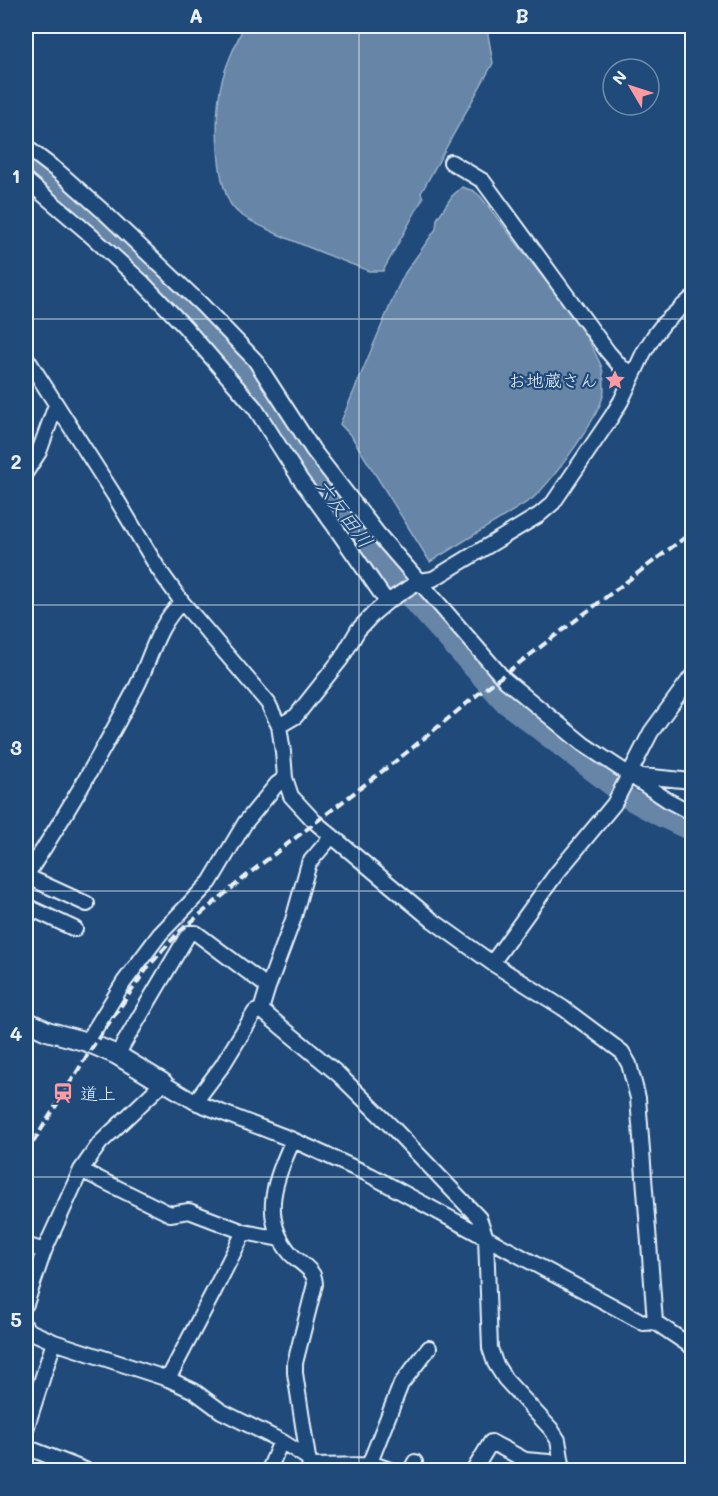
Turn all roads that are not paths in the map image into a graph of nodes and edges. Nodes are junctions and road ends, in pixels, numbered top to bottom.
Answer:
1 (26, 147) edge
2 (451, 162) dead end
3 (26, 180) edge
4 (693, 298) edge
5 (26, 357) edge
6 (633, 374) junction
7 (56, 405) junction
8 (26, 472) edge
9 (417, 582) junction
10 (388, 600) junction
11 (182, 602) junction
12 (693, 676) edge
13 (279, 726) junction
14 (630, 775) junction
15 (285, 778) junction
16 (693, 781) edge
17 (693, 813) edge
18 (332, 836) junction
19 (26, 876) edge
20 (87, 904) dead end
21 (26, 906) edge
22 (75, 928) dead end
23 (492, 963) junction
24 (268, 987) junction
25 (261, 1010) junction
26 (26, 1021) edge
27 (87, 1042) junction
28 (117, 1055) junction
29 (163, 1083) junction
30 (195, 1102) junction
31 (293, 1140) junction
32 (81, 1170) junction
33 (244, 1232) junction
34 (486, 1238) junction
35 (280, 1239) junction
36 (26, 1245) edge
37 (44, 1251) junction
38 (26, 1304) edge
39 (656, 1322) junction
40 (26, 1327) edge
41 (54, 1342) junction
42 (693, 1347) edge
43 (429, 1348) dead end
44 (168, 1379) junction
45 (26, 1429) edge
46 (281, 1441) junction
47 (26, 1447) edge
48 (310, 1465) edge
49 (369, 1465) junction
50 (521, 1465) edge
51 (562, 1466) edge
52 (85, 1470) edge
53 (268, 1470) edge
54 (390, 1470) edge
55 (474, 1470) edge

1 - 9 street
2 - 6 street
3 - 10 street
4 - 6 street
5 - 7 street
6 - 9 street
7 - 8 street
7 - 11 street
9 - 10 street
9 - 14 street
10 - 13 street
11 - 13 street
11 - 19 street
12 - 14 street
13 - 15 street
14 - 16 street
14 - 17 street
14 - 23 street
15 - 18 street
15 - 27 street
18 - 23 street
18 - 24 street
19 - 20 street
21 - 22 street
23 - 39 street
24 - 25 street
24 - 28 street
25 - 30 street
25 - 34 street
26 - 27 main road
27 - 28 main road
28 - 29 main road
29 - 30 street
29 - 32 street
30 - 31 street
31 - 34 street
31 - 35 street
32 - 33 street
32 - 37 street
33 - 35 street
33 - 44 street
34 - 39 street
34 - 51 street
35 - 48 street
36 - 37 street
37 - 38 street
39 - 42 street
40 - 41 street
41 - 44 street
41 - 45 street
43 - 49 street
44 - 46 street
46 - 48 street
46 - 53 street
47 - 52 street
48 - 49 street
49 - 54 street
50 - 51 street
50 - 55 street

